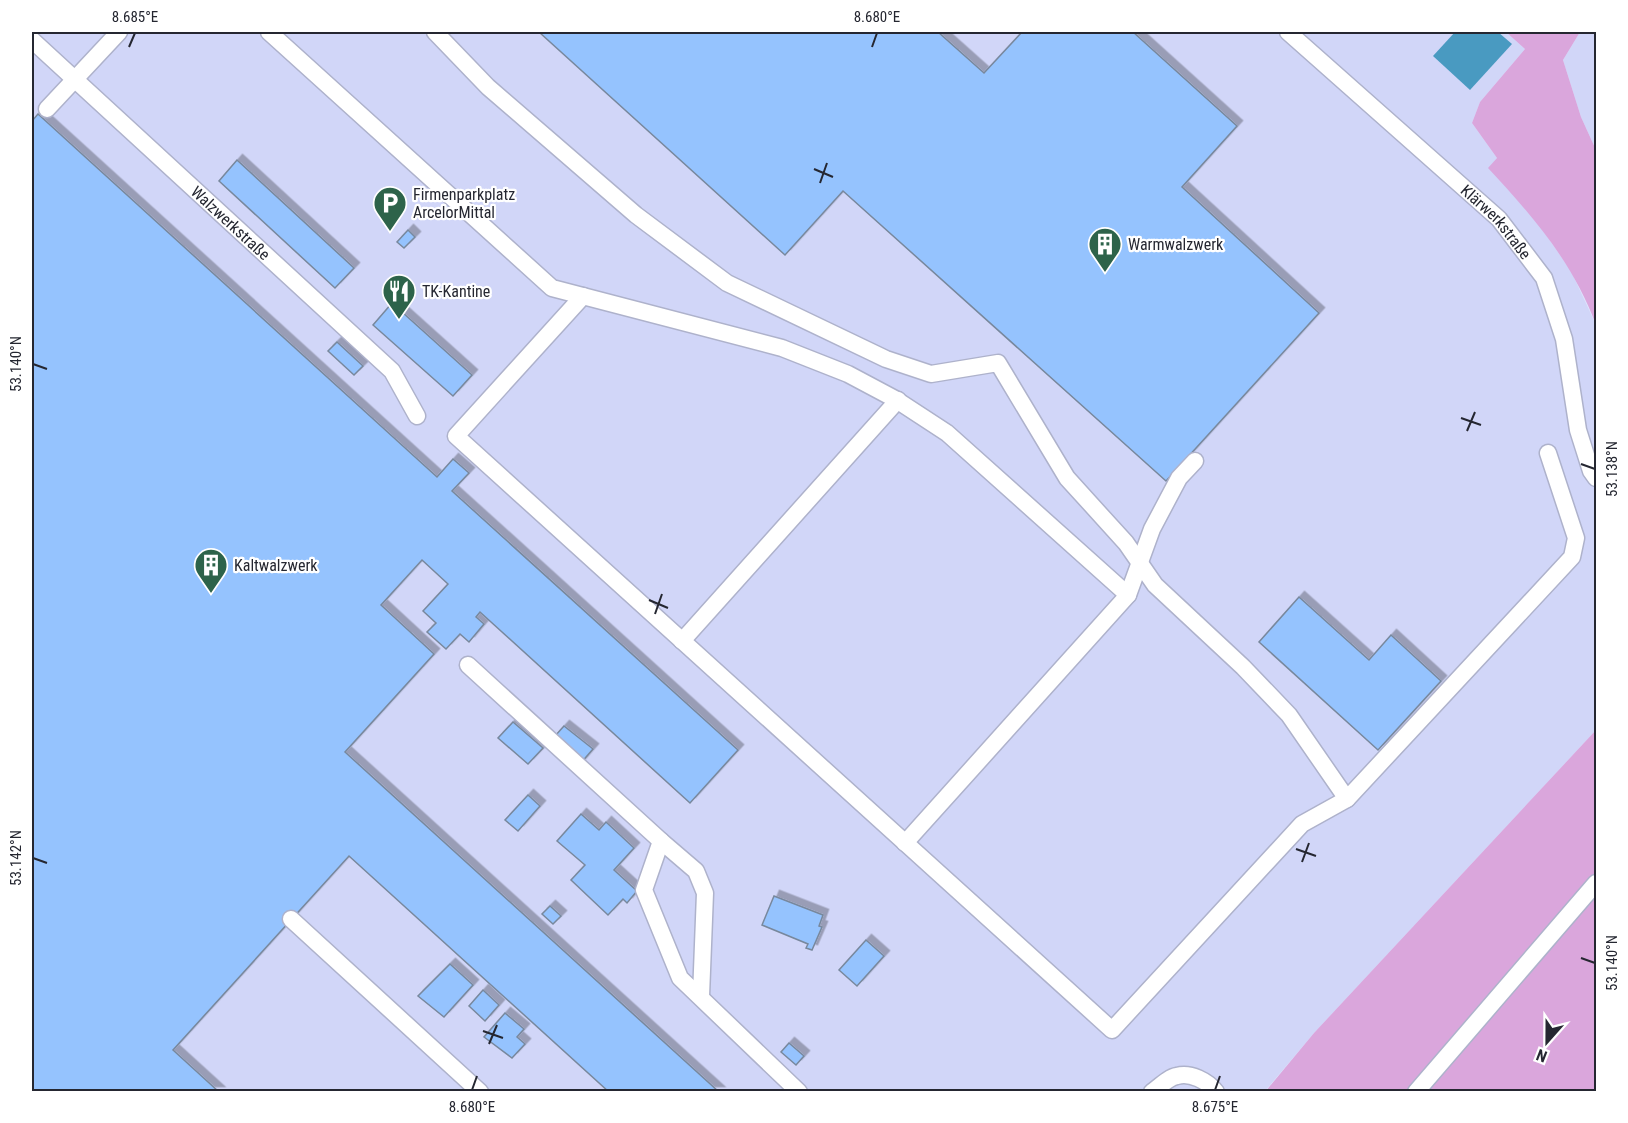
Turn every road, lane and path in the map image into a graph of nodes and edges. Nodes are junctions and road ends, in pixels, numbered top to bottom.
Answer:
1 (119, 32) edge
2 (269, 32) edge
3 (435, 32) edge
4 (1288, 32) edge
5 (32, 40) edge
6 (75, 79) junction
7 (47, 109) dead end
8 (583, 296) junction
9 (898, 400) junction
10 (417, 416) dead end
11 (1548, 453) dead end
12 (1195, 461) dead end
13 (1596, 478) edge
14 (1140, 563) junction
15 (1128, 595) junction
16 (682, 641) junction
17 (468, 665) dead end
18 (1347, 799) junction
19 (661, 840) junction
20 (905, 843) junction
21 (1596, 883) edge
22 (291, 920) dead end
23 (701, 996) junction
24 (480, 1092) edge
25 (799, 1092) edge
26 (1152, 1092) edge
27 (1216, 1092) edge
28 (1416, 1092) edge

1 - 6 street
2 - 8 street
3 - 14 street
4 - 13 street, Klärwerkstraße
5 - 6 street, Walzwerkstraße
6 - 7 street
6 - 10 street, Walzwerkstraße
8 - 9 street
8 - 16 street
9 - 15 street
9 - 16 street
11 - 18 street
12 - 14 street
14 - 15 street
14 - 18 street
15 - 20 street
16 - 20 street
17 - 19 street
18 - 20 street
19 - 23 street
19 - 23 street
21 - 28 street
22 - 24 street
23 - 25 street
26 - 27 street

